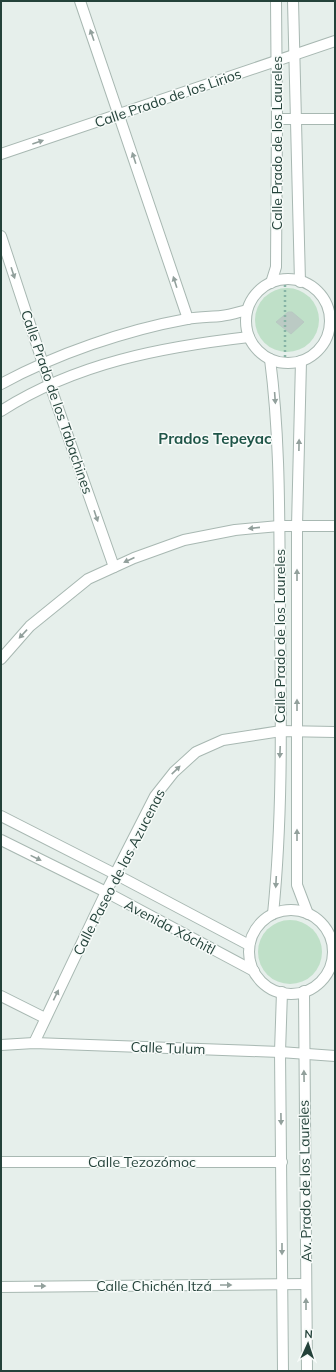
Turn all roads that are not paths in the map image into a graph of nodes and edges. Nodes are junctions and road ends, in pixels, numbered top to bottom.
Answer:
1 (80, 1) edge
2 (276, 1) edge
3 (294, 1) edge
4 (335, 41) edge
5 (295, 55) junction
6 (277, 60) junction
7 (120, 114) junction
8 (277, 118) junction
9 (296, 118) junction
10 (335, 119) edge
11 (1, 154) edge
12 (1, 236) edge
13 (300, 282) junction
14 (271, 283) junction
15 (331, 309) edge
16 (247, 310) junction
17 (188, 319) junction
18 (332, 330) edge
19 (249, 337) junction
20 (270, 359) junction
21 (301, 361) junction
22 (43, 363) junction
23 (1, 384) edge
24 (50, 385) junction
25 (1, 411) edge
26 (279, 526) junction
27 (297, 526) junction
28 (335, 526) edge
29 (114, 567) junction
30 (1, 659) edge
31 (281, 731) junction
32 (297, 731) junction
33 (335, 732) edge
34 (1, 816) edge
35 (1, 840) edge
36 (116, 874) junction
37 (106, 892) junction
38 (273, 914) junction
39 (308, 914) junction
40 (333, 940) edge
41 (249, 945) junction
42 (333, 961) edge
43 (254, 971) junction
44 (304, 991) junction
45 (282, 992) junction
46 (1, 996) edge
47 (45, 1018) junction
48 (1, 1038) edge
49 (34, 1044) junction
50 (1, 1045) edge
51 (280, 1052) junction
52 (304, 1054) junction
53 (335, 1056) edge
54 (1, 1162) edge
55 (282, 1162) junction
56 (306, 1284) junction
57 (283, 1285) junction
58 (1, 1287) edge
59 (283, 1371) edge
60 (306, 1371) edge

7 -> 1 street
2 - 6 street, Calle Prado de los Laureles
3 - 5 street, Calle Prado de los Laureles
4 - 5 street, Calle Prado de los Lirios
5 - 6 street, Calle Prado de los Lirios
5 - 9 street, Calle Prado de los Laureles
6 - 7 street, Calle Prado de los Lirios
6 - 8 street, Calle Prado de los Laureles
11 -> 7 street, Calle Prado de los Lirios
17 -> 7 street
8 - 9 street
8 - 14 street, Calle Prado de los Laureles
9 - 10 street
9 - 13 street, Calle Prado de los Laureles
12 -> 22 street, Calle Prado de los Tabachines
13 - 14 street
13 - 15 street
14 - 16 street
15 - 18 street
16 - 17 street
16 - 19 street
17 - 22 street
18 - 21 street
19 - 20 street
19 - 24 street
20 - 21 street
20 -> 26 street, Calle Prado de los Laureles
27 -> 21 street, Calle Prado de los Laureles
22 - 23 street
22 - 24 street, Calle Prado de los Tabachines
24 - 25 street
24 -> 29 street, Calle Prado de los Tabachines
26 - 27 street
26 -> 29 street
26 - 31 street, Calle Prado de los Laureles
27 - 28 street
32 -> 27 street, Calle Prado de los Laureles
29 -> 30 street
31 - 32 street, Calle Paseo de las Azucenas
36 -> 31 street, Calle Paseo de las Azucenas
31 -> 38 street, Calle Prado de los Laureles
32 - 33 street, Calle Paseo de las Azucenas
39 -> 32 street, Calle Prado de los Laureles
34 - 36 street, Avenida Xóchitl
35 -> 37 street, Avenida Xóchitl
36 - 37 street, Calle Paseo de las Azucenas
36 - 41 street, Avenida Xóchitl
37 - 43 street, Avenida Xóchitl
47 -> 37 street, Calle Paseo de las Azucenas
38 - 39 street
38 - 41 street
39 - 40 street
40 - 42 street
41 - 43 street
42 - 44 street
43 - 45 street
44 - 45 street
44 - 52 street, Av. Prado de los Laureles
45 - 51 street
46 - 47 street
47 - 49 street, Calle Paseo de las Azucenas
48 - 49 street
49 - 50 street, Calle Tulum
49 - 51 street, Calle Tulum
51 - 52 street, Calle Tulum
51 -> 55 street, Av. Prado de los Laureles
52 - 53 street, Calle Tulum
56 -> 52 street, Av. Prado de los Laureles
54 - 55 street, Calle Tezozómoc
55 -> 57 street, Av. Prado de los Laureles
56 - 57 street, Calle Chichén Itzá
60 -> 56 street, Av. Prado de los Laureles
58 -> 57 street, Calle Chichén Itzá
57 - 59 street, Av. Prado de los Laureles

